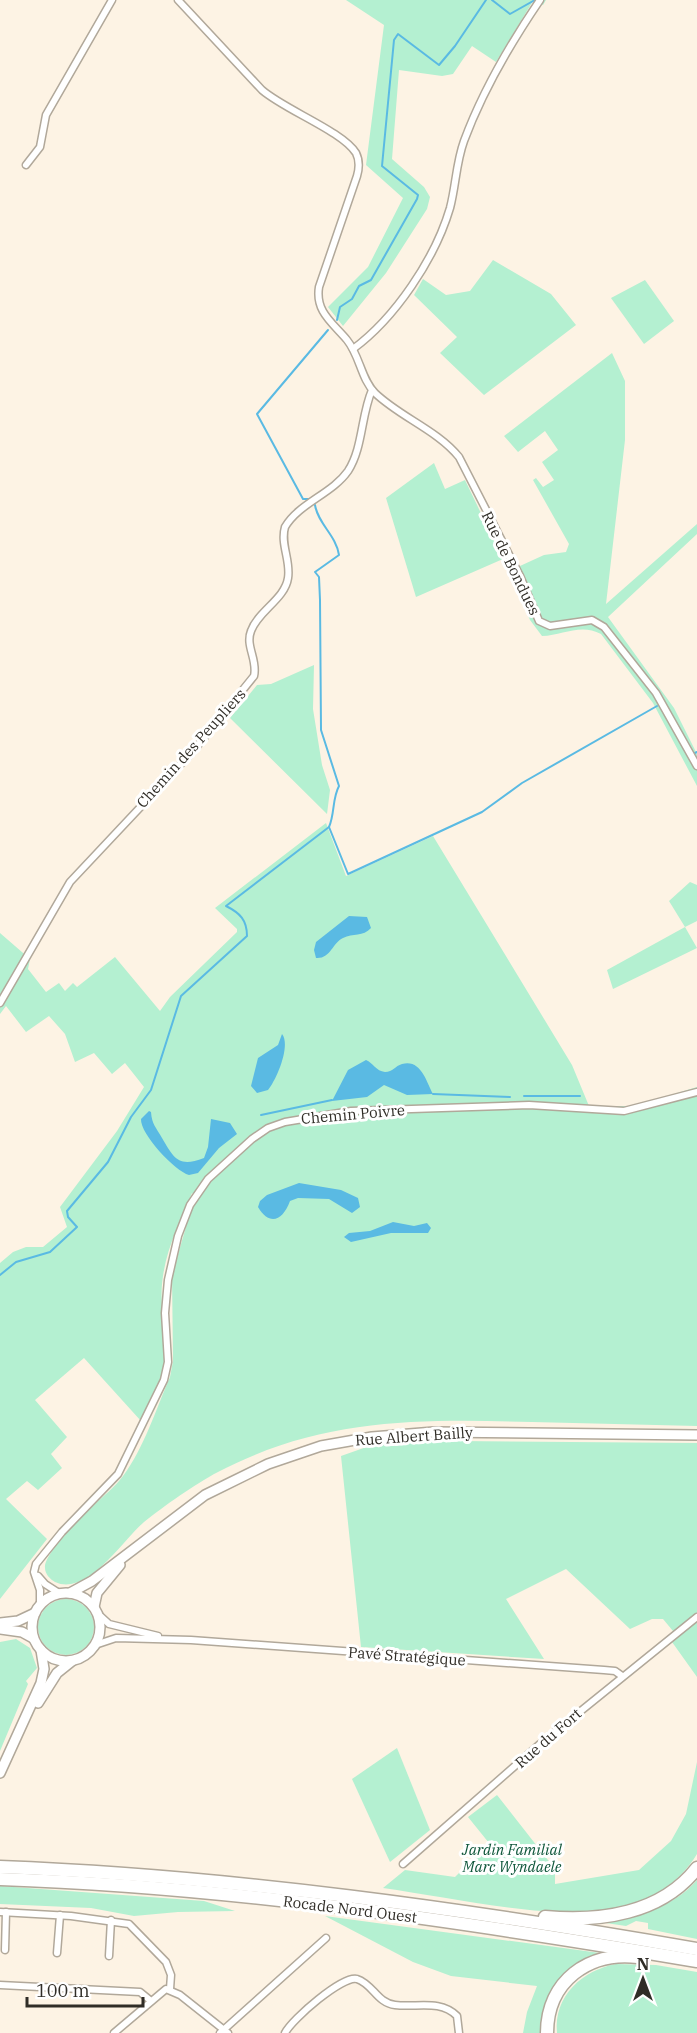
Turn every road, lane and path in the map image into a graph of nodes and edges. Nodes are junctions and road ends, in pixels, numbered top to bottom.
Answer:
1 (112, 0) edge
2 (178, 0) edge
3 (540, 0) edge
4 (26, 165) dead end
5 (353, 349) junction
6 (372, 390) junction
7 (697, 766) edge
8 (0, 1003) edge
9 (697, 1092) edge
10 (697, 1435) edge
11 (154, 1533) junction
12 (38, 1561) junction
13 (59, 1593) junction
14 (70, 1593) junction
15 (40, 1604) junction
16 (96, 1610) junction
17 (35, 1613) junction
18 (697, 1617) edge
19 (0, 1623) edge
20 (0, 1629) edge
21 (33, 1638) junction
22 (191, 1640) junction
23 (95, 1645) junction
24 (41, 1650) junction
25 (74, 1660) junction
26 (622, 1676) junction
27 (20, 1733) junction
28 (0, 1773) edge
29 (403, 1864) dead end
30 (0, 1867) edge
31 (697, 1868) edge
32 (0, 1879) edge
33 (323, 1893) junction
34 (3, 1912) edge
35 (60, 1915) junction
36 (111, 1920) junction
37 (326, 1938) dead end
38 (697, 1948) edge
39 (5, 1950) dead end
40 (57, 1953) dead end
41 (109, 1956) dead end
42 (697, 1962) edge
43 (0, 1984) edge
44 (170, 1989) junction
45 (151, 2001) junction
46 (224, 2032) edge
47 (114, 2033) edge
48 (285, 2033) edge
49 (459, 2033) edge
50 (547, 2033) edge

1 - 4 street
2 - 5 street
3 - 5 street
5 - 6 street
6 - 7 street, Rue de Bondues
6 - 8 street, Chemin des Peupliers
9 - 12 street, Chemin Poivre
10 - 11 main road, Rue Albert Bailly
11 - 14 main road, Rue Albert Bailly
11 - 16 main road, Rue Albert Bailly
12 - 13 street
12 - 15 street
13 - 14 main road
13 - 15 main road
14 - 16 main road
15 - 17 main road
16 - 22 street, Pavé Stratégique
16 - 23 main road
17 - 19 main road
17 - 21 main road
18 - 26 street, Rue du Fort
20 - 21 main road
21 - 24 main road
22 - 23 street, Pavé Stratégique
22 - 26 street, Pavé Stratégique
23 - 25 main road
24 - 25 main road
24 - 27 main road
25 - 27 main road
26 - 29 street, Rue du Fort
27 - 28 main road
30 - 33 highway, Rocade Nord Ouest
31 - 33 highway
32 - 42 highway, Rocade Nord Ouest
33 - 38 highway, Rocade Nord Ouest
34 - 35 street
34 - 39 street
35 - 36 street
35 - 40 street
36 - 41 street
36 - 44 street
37 - 46 street
42 - 50 highway
43 - 45 street
44 - 45 street
44 - 46 street
45 - 47 street
48 - 49 street

